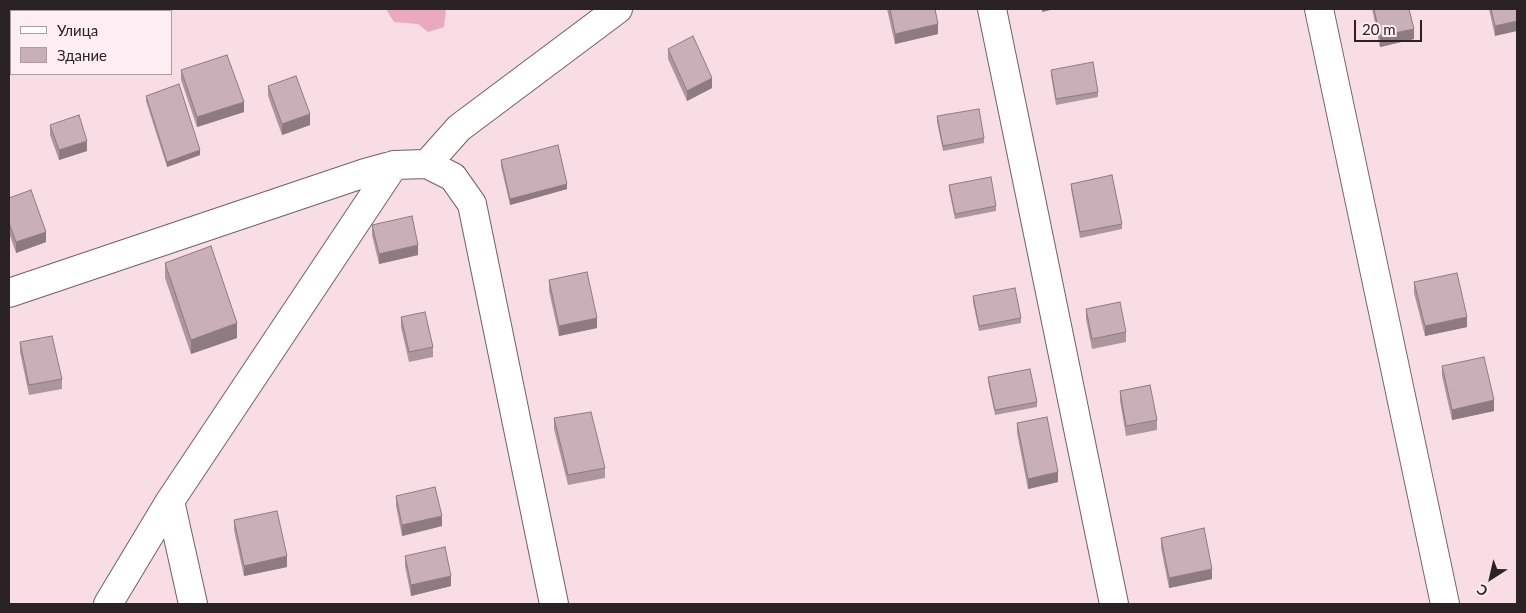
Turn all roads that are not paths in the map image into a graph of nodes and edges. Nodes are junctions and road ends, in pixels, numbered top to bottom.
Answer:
1 (618, 9) edge
2 (992, 9) edge
3 (1319, 9) edge
4 (427, 164) junction
5 (394, 165) junction
6 (9, 293) edge
7 (170, 501) junction
8 (108, 604) edge
9 (193, 604) edge
10 (554, 604) edge
11 (1114, 604) edge
12 (1445, 604) edge

1 - 4 street
2 - 11 street
3 - 12 street
4 - 5 street
4 - 10 street
5 - 6 street
5 - 7 street
7 - 8 street
7 - 9 street

